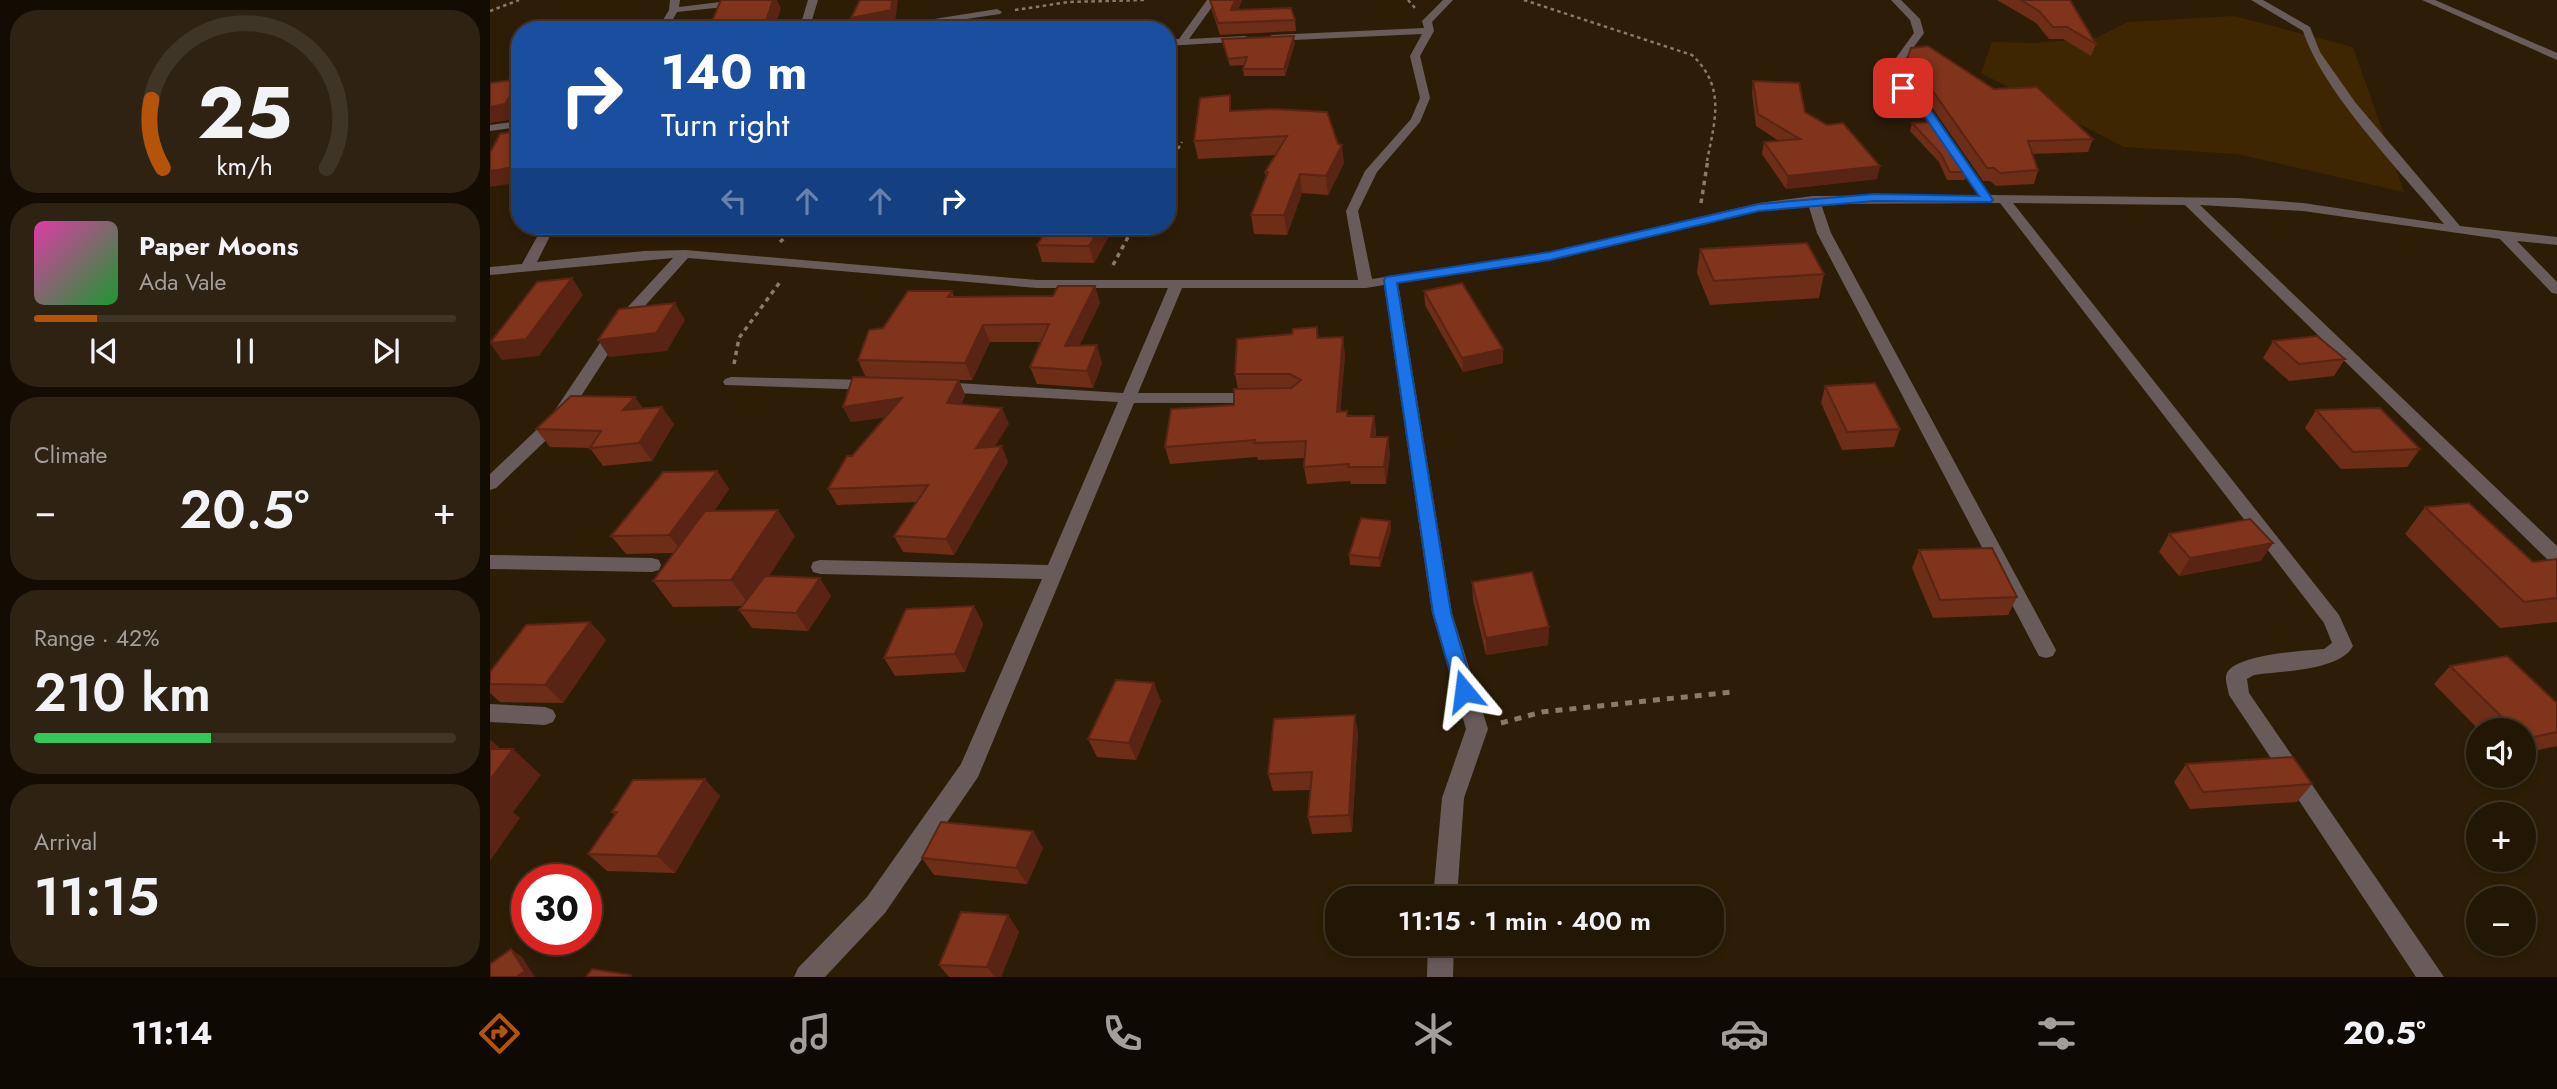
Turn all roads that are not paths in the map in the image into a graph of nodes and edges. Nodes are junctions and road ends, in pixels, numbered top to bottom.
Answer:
1 (762, 0) edge
2 (813, 0) edge
3 (1212, 0) edge
4 (1448, 0) edge
5 (1896, 0) edge
6 (2256, 0) edge
7 (2427, 0) edge
8 (674, 5) edge
9 (997, 12) road end
10 (666, 21) edge
11 (807, 21) edge
12 (934, 21) edge
13 (1429, 31) junction
14 (1264, 38) edge
15 (1250, 39) edge
16 (1176, 42) edge
17 (1182, 42) junction
18 (2557, 57) edge
19 (511, 125) edge
20 (490, 128) edge
21 (1813, 200) junction
22 (1996, 200) junction
23 (2187, 200) junction
24 (2456, 230) junction
25 (543, 235) edge
26 (2504, 235) junction
27 (2557, 241) edge
28 (685, 254) junction
29 (527, 267) junction
30 (490, 271) edge
31 (1390, 280) junction
32 (1366, 284) junction
33 (1176, 286) junction
34 (2557, 290) edge
35 (731, 382) road end
36 (895, 386) edge
37 (923, 386) edge
38 (1129, 398) junction
39 (1279, 398) edge
40 (490, 484) edge
41 (2557, 557) edge
42 (490, 562) edge
43 (652, 565) dead end
44 (820, 567) dead end
45 (1055, 572) junction
46 (2046, 650) dead end
47 (490, 713) edge
48 (545, 716) dead end
49 (1446, 886) edge
50 (1441, 956) edge
51 (807, 977) edge
52 (1440, 977) edge
53 (2431, 977) edge

1 - 8 street
2 - 11 street
3 - 17 street
4 - 13 street
5 - 22 street
6 - 24 street
7 - 18 street
8 - 10 street
9 - 12 street
13 - 14 street
13 - 32 street
15 - 17 street
16 - 17 street
19 - 20 street
21 - 22 street
21 - 31 street
21 - 46 street
22 - 23 street
22 - 53 street
23 - 24 street
23 - 41 street
24 - 26 street
25 - 29 street
26 - 27 street
26 - 34 street
28 - 29 street
28 - 33 street
28 - 40 street
29 - 30 street
31 - 32 street
31 - 49 street
32 - 33 street
33 - 38 street
35 - 36 street
37 - 38 street
38 - 39 street
38 - 45 street
42 - 43 street
44 - 45 street
45 - 51 street
47 - 48 street
50 - 52 street

